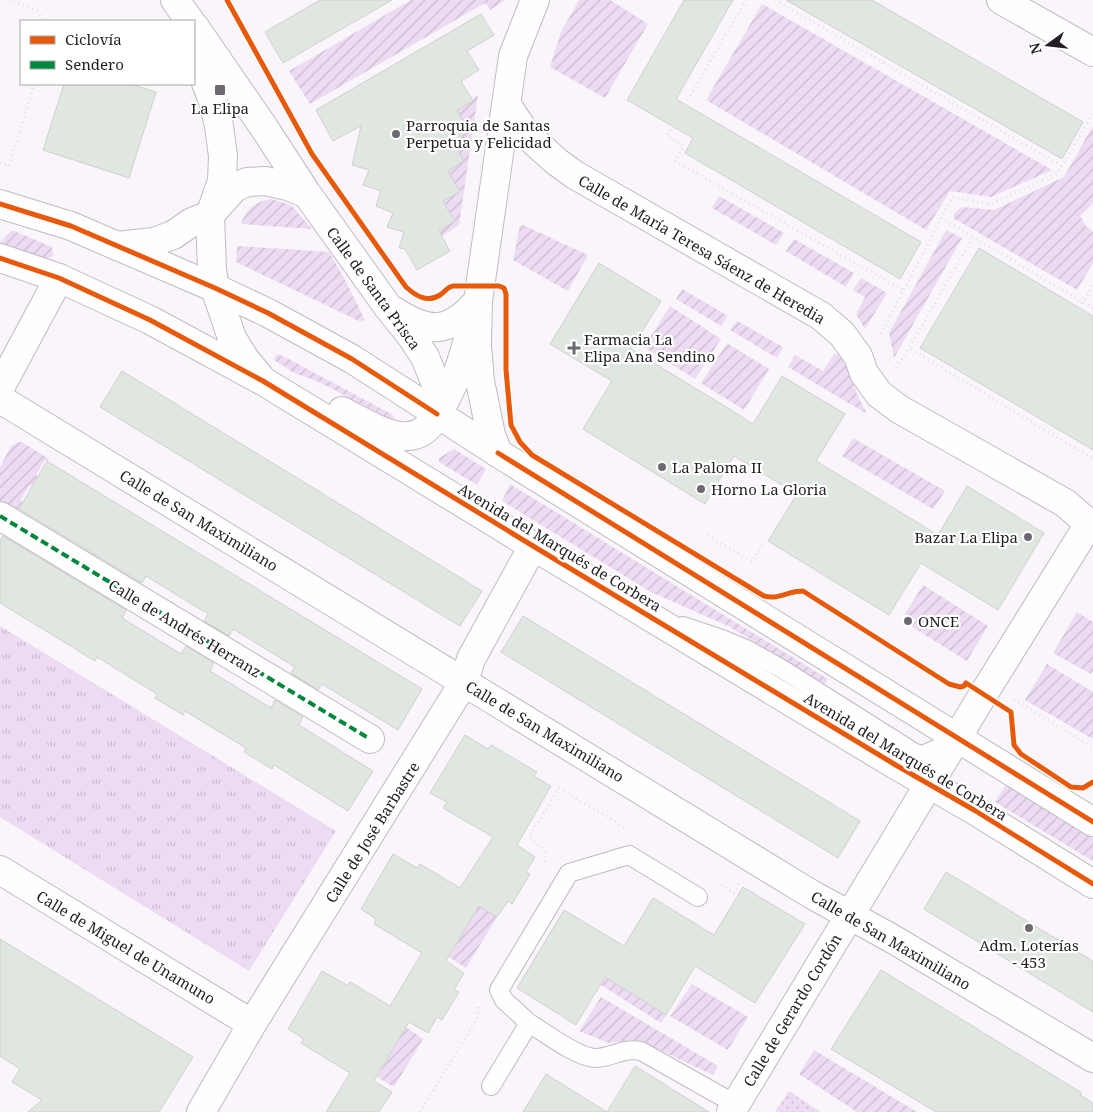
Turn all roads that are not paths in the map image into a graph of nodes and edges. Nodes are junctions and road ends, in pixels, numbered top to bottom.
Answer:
1 (174, 0) edge
2 (535, 0) edge
3 (1001, 0) edge
4 (181, 20) edge
5 (189, 20) edge
6 (195, 27) edge
7 (1093, 52) edge
8 (195, 55) edge
9 (506, 104) junction
10 (307, 194) junction
11 (0, 204) edge
12 (210, 215) junction
13 (117, 246) junction
14 (0, 258) edge
15 (59, 278) junction
16 (215, 288) junction
17 (478, 301) junction
18 (388, 307) junction
19 (274, 387) junction
20 (0, 388) edge
21 (0, 398) edge
22 (437, 414) junction
23 (498, 453) junction
24 (0, 516) edge
25 (1091, 526) edge
26 (533, 546) junction
27 (642, 612) junction
28 (464, 682) junction
29 (958, 738) junction
30 (370, 739) dead end
31 (929, 785) junction
32 (1093, 822) edge
33 (0, 870) edge
34 (1093, 884) edge
35 (698, 897) dead end
36 (849, 916) junction
37 (529, 1022) junction
38 (252, 1024) junction
39 (1093, 1058) edge
40 (491, 1086) dead end
41 (733, 1108) edge
42 (201, 1112) edge

1 - 4 street
1 - 5 street
2 - 9 street
3 - 7 street
6 - 10 street, Calle de Santa Prisca
8 - 12 street
9 - 17 street
9 - 25 street, Calle de María Teresa Sáenz de Heredia
10 - 12 street
10 - 18 street, Calle de Santa Prisca
11 - 13 street
12 - 13 street
12 - 16 street
13 - 16 street
14 - 15 street, Avenida del Marqués de Corbera
15 - 19 street, Avenida del Marqués de Corbera
15 - 20 street
16 - 19 street
16 - 22 street
17 - 18 street
17 - 22 street
17 - 23 street
18 - 22 street, Calle de Santa Prisca
19 - 22 street
19 - 26 street, Avenida del Marqués de Corbera
21 - 28 street, Calle de San Maximiliano
22 - 23 street
23 - 29 street
24 - 30 street, Calle de Andrés Herranz
25 - 29 street, Calle de Gerardo Cordón
26 - 27 street, Avenida del Marqués de Corbera
26 - 28 street, Calle de José Barbastre
27 - 29 lane
27 - 31 street, Avenida del Marqués de Corbera
28 - 36 street, Calle de San Maximiliano
28 - 38 street, Calle de José Barbastre
29 - 31 street, Calle de Gerardo Cordón
29 - 32 street
31 - 34 street, Avenida del Marqués de Corbera
31 - 36 street, Calle de Gerardo Cordón
33 - 38 street, Calle de Miguel de Unamuno
35 - 37 lane
36 - 39 street, Calle de San Maximiliano
36 - 41 street, Calle de Gerardo Cordón
37 - 40 lane
37 - 41 lane
38 - 42 street, Calle de José Barbastre

